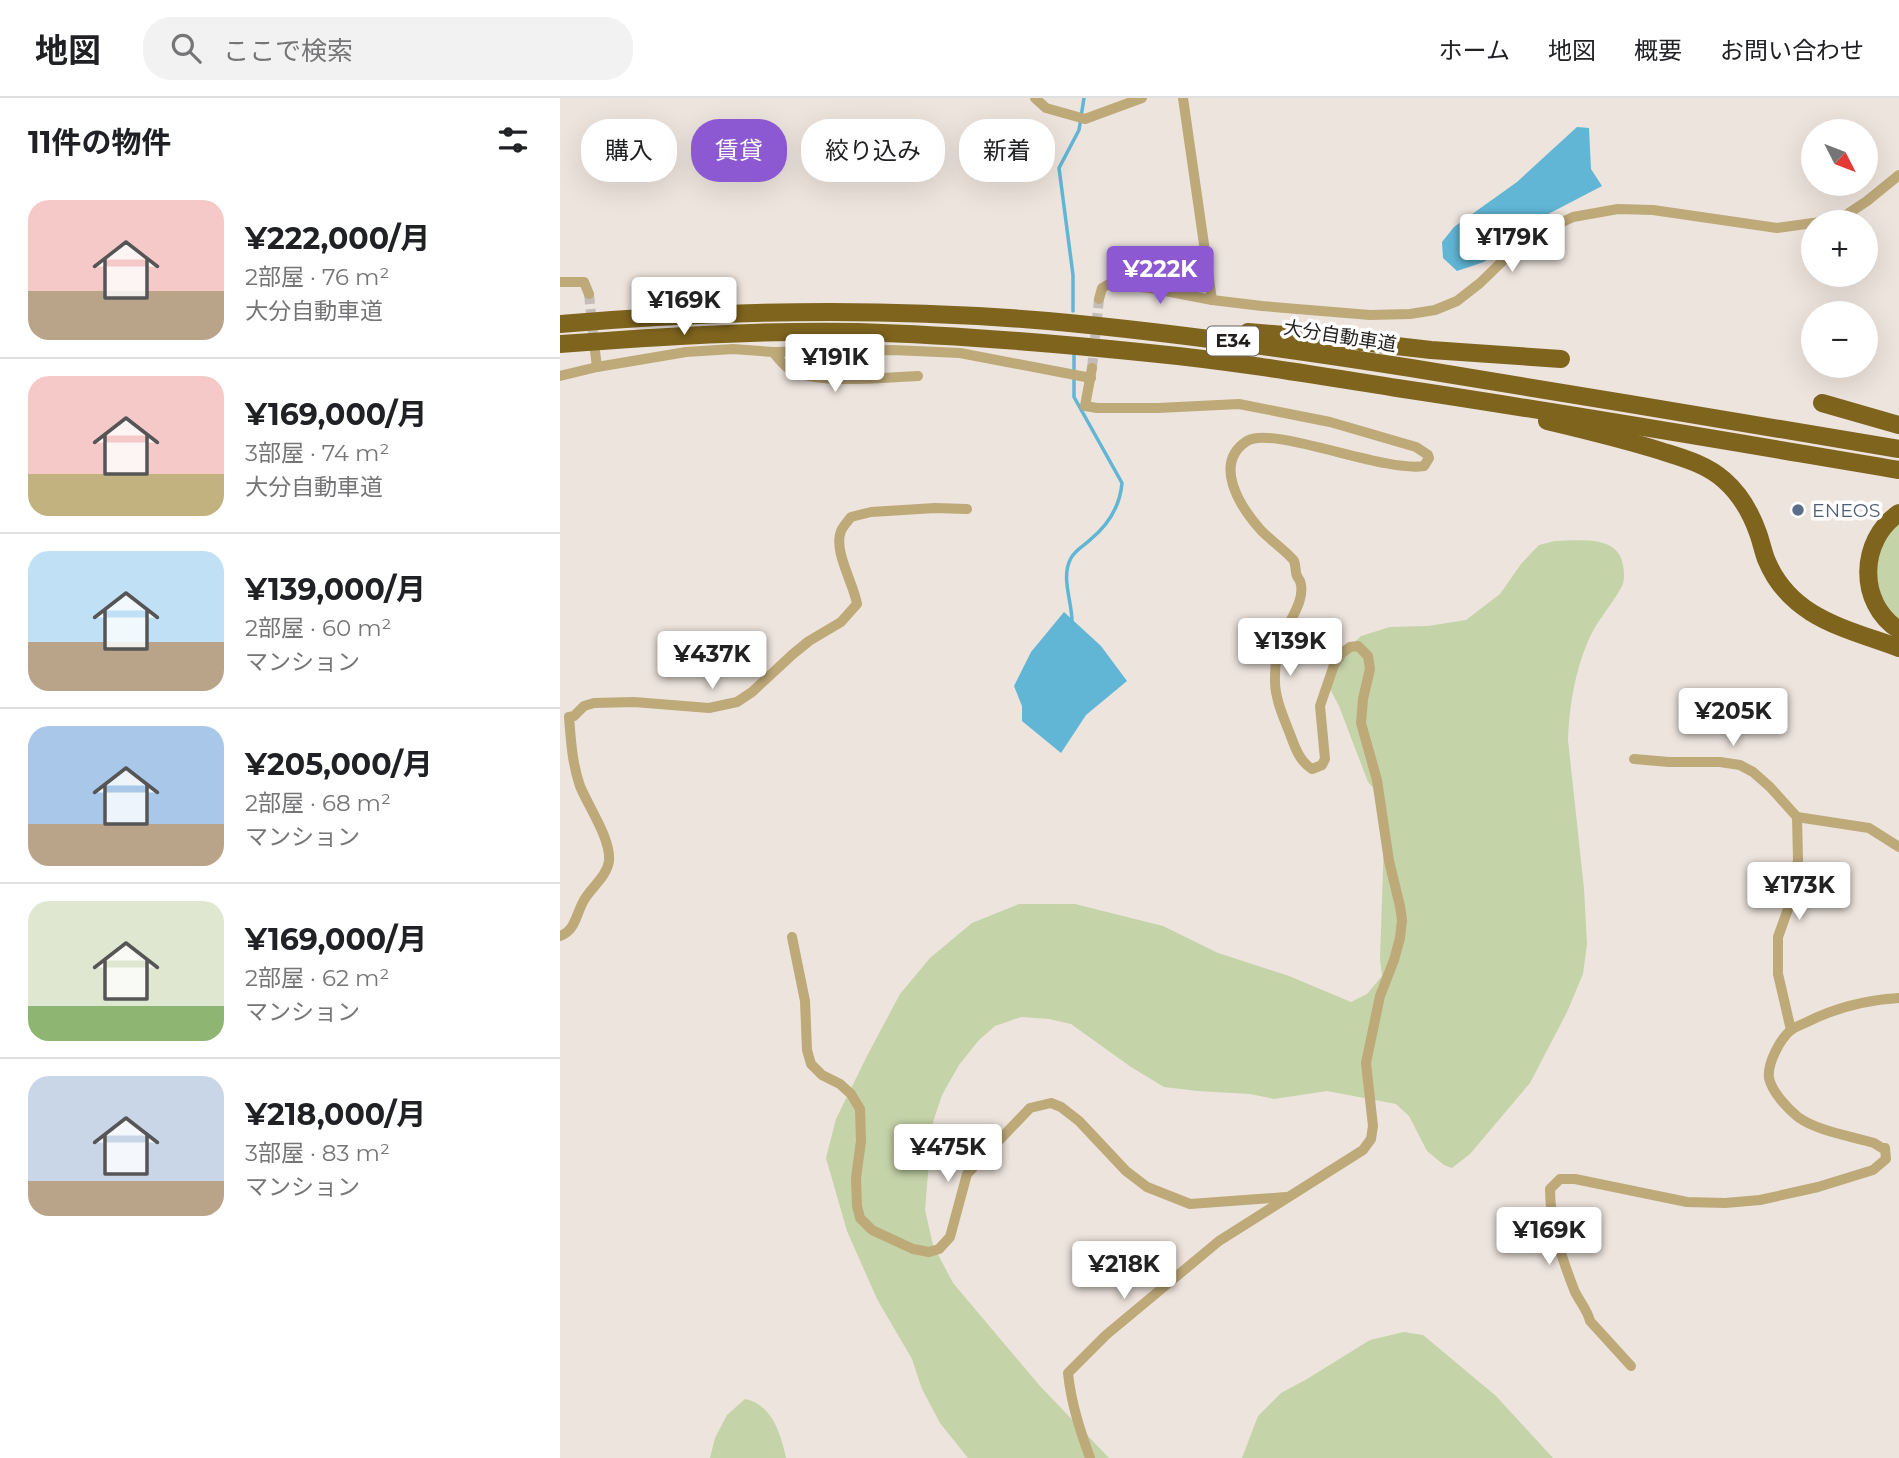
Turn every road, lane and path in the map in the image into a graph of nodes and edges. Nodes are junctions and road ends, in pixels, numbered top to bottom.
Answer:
1 (1035, 98) edge
2 (1142, 98) edge
3 (1183, 98) edge
4 (1899, 174) edge
5 (1854, 210) edge
6 (1801, 225) edge
7 (560, 282) edge
8 (589, 294) dead end
9 (1098, 299) dead end
10 (1212, 300) junction
11 (1046, 321) junction
12 (560, 324) edge
13 (560, 344) edge
14 (594, 351) tunnel mouth
15 (773, 352) junction
16 (1561, 359) dead end
17 (597, 367) junction
18 (1261, 367) junction
19 (560, 376) edge
20 (918, 376) dead end
21 (1822, 403) dead end
22 (1899, 425) edge
23 (1899, 449) edge
24 (1899, 470) edge
25 (967, 509) dead end
26 (1899, 513) edge
27 (1899, 630) edge
28 (1899, 648) edge
29 (1634, 759) dead end
30 (1797, 817) junction
31 (1899, 847) edge
32 (560, 936) edge
33 (792, 937) dead end
34 (1899, 998) edge
35 (1791, 1030) junction
36 (1290, 1197) junction
37 (1631, 1366) dead end
38 (1090, 1458) edge

1 - 2 street
3 - 10 street
4 - 5 street
6 - 10 street
7 - 8 street
9 - 10 street
11 - 12 highway, 大分自動車道 / E34
11 - 16 highway
11 - 23 highway, 大分自動車道 / E34
13 - 18 highway, E34
14 - 17 street
15 - 17 street
15 - 20 street
15 - 36 street
17 - 19 street
18 - 24 highway, E34
18 - 28 highway
21 - 22 highway
25 - 32 street
26 - 27 highway
29 - 30 street
30 - 31 street
30 - 35 street
33 - 36 street
34 - 35 street
35 - 37 street
36 - 38 street

